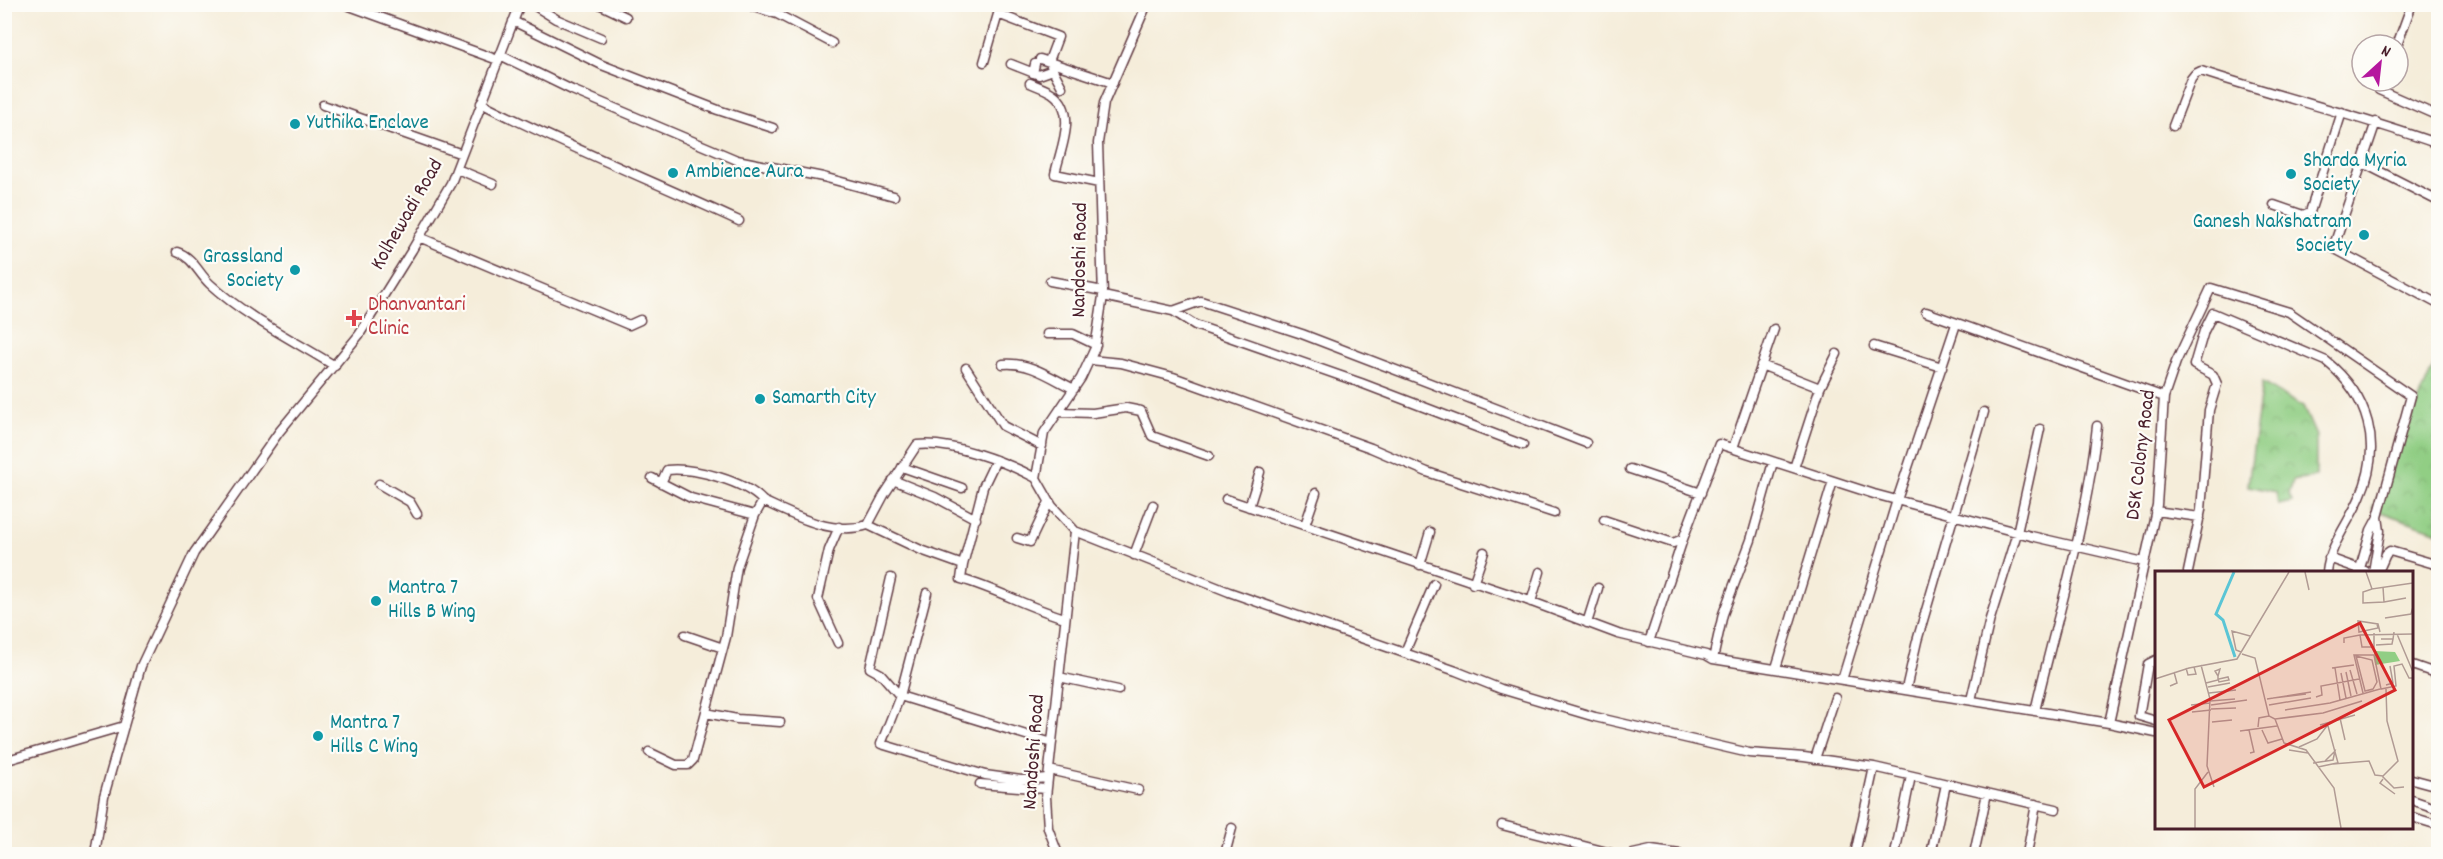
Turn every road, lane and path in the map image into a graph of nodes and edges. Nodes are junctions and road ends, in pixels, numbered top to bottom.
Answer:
1 (344, 4) edge
2 (520, 4) edge
3 (532, 4) edge
4 (600, 4) edge
5 (745, 4) edge
6 (1147, 4) edge
7 (2412, 4) edge
8 (627, 17) dead end
9 (513, 21) junction
10 (2401, 33) edge
11 (601, 38) dead end
12 (832, 43) dead end
13 (499, 58) junction
14 (984, 62) dead end
15 (1011, 64) dead end
16 (1042, 65) junction
17 (1113, 82) junction
18 (1030, 83) dead end
19 (1062, 87) dead end
20 (2386, 93) edge
21 (481, 103) junction
22 (323, 105) dead end
23 (2439, 108) edge
24 (2342, 112) junction
25 (2376, 122) junction
26 (2173, 126) dead end
27 (773, 128) dead end
28 (2439, 144) edge
29 (462, 154) junction
30 (2363, 163) junction
31 (457, 169) junction
32 (1099, 183) junction
33 (493, 184) dead end
34 (894, 195) dead end
35 (2439, 201) edge
36 (2274, 205) dead end
37 (739, 220) dead end
38 (419, 237) junction
39 (177, 252) dead end
40 (1050, 281) dead end
41 (1103, 293) junction
42 (2439, 304) edge
43 (1173, 311) junction
44 (1926, 312) dead end
45 (640, 320) dead end
46 (1956, 324) junction
47 (1774, 330) dead end
48 (1047, 334) dead end
49 (1095, 345) junction
50 (1874, 346) dead end
51 (1837, 354) dead end
52 (1090, 360) junction
53 (1004, 364) dead end
54 (1761, 365) junction
55 (335, 366) junction
56 (1942, 367) junction
57 (966, 368) dead end
58 (1820, 388) junction
59 (1074, 389) junction
60 (2164, 397) junction
61 (1059, 412) junction
62 (1984, 412) dead end
63 (2097, 426) dead end
64 (2040, 429) dead end
65 (1586, 443) dead end
66 (1523, 445) dead end
67 (1042, 446) junction
68 (1732, 448) junction
69 (1209, 456) dead end
70 (996, 460) junction
71 (1773, 462) junction
72 (902, 467) junction
73 (1794, 468) junction
74 (1630, 469) dead end
75 (1260, 472) dead end
76 (652, 478) dead end
77 (1036, 478) junction
78 (893, 480) junction
79 (1833, 481) junction
80 (662, 483) junction
81 (380, 484) dead end
82 (962, 488) dead end
83 (1316, 493) dead end
84 (1701, 493) junction
85 (1226, 499) dead end
86 (1897, 500) junction
87 (766, 502) junction
88 (1049, 502) junction
89 (1153, 505) dead end
90 (1249, 507) junction
91 (2155, 511) junction
92 (1554, 513) dead end
93 (417, 514) dead end
94 (755, 515) junction
95 (1953, 515) junction
96 (2378, 516) junction
97 (2200, 517) junction
98 (976, 519) junction
99 (1604, 520) dead end
100 (868, 525) junction
101 (1305, 525) junction
102 (839, 527) junction
103 (1075, 531) junction
104 (1430, 532) dead end
105 (2017, 533) junction
106 (1017, 538) dead end
107 (1683, 539) junction
108 (2078, 547) junction
109 (1484, 552) dead end
110 (1134, 555) junction
111 (2329, 558) junction
112 (2144, 562) junction
113 (963, 565) junction
114 (1419, 565) junction
115 (2439, 565) edge
116 (2188, 571) edge
117 (2327, 571) edge
118 (2360, 571) edge
119 (2372, 571) edge
120 (2379, 571) edge
121 (1540, 572) dead end
122 (891, 578) dead end
123 (1434, 584) dead end
124 (1473, 584) junction
125 (1598, 588) dead end
126 (927, 593) dead end
127 (1531, 602) junction
128 (1065, 618) junction
129 (1587, 623) junction
130 (686, 635) dead end
131 (1649, 642) junction
132 (838, 643) dead end
133 (723, 648) junction
134 (1405, 652) junction
135 (1713, 659) junction
136 (2155, 661) edge
137 (2413, 665) edge
138 (1776, 668) junction
139 (2439, 674) edge
140 (1059, 677) junction
141 (1842, 680) junction
142 (1906, 689) junction
143 (1118, 690) dead end
144 (900, 696) junction
145 (1835, 698) dead end
146 (1971, 700) junction
147 (2035, 711) junction
148 (706, 712) junction
149 (2155, 720) edge
150 (780, 722) dead end
151 (2109, 723) junction
152 (124, 726) junction
153 (2155, 733) edge
154 (1052, 743) junction
155 (649, 752) dead end
156 (1815, 759) junction
157 (4, 761) edge
158 (1874, 767) junction
159 (1048, 774) junction
160 (1911, 776) junction
161 (2413, 779) edge
162 (980, 784) dead end
163 (1946, 784) junction
164 (2439, 786) edge
165 (1046, 789) junction
166 (1138, 790) dead end
167 (1987, 793) junction
168 (2413, 800) edge
169 (2036, 804) junction
170 (2056, 809) dead end
171 (2439, 809) edge
172 (2413, 817) edge
173 (1502, 825) dead end
174 (2439, 825) edge
175 (1232, 828) dead end
176 (95, 855) edge
177 (1058, 855) edge
178 (1225, 855) edge
179 (1615, 855) edge
180 (1633, 855) edge
181 (1680, 855) edge
182 (1855, 855) edge
183 (1895, 855) edge
184 (1931, 855) edge
185 (1974, 855) edge
186 (2027, 855) edge

1 - 13 street
2 - 9 street, Kolhewadi Road
3 - 11 street
4 - 8 street
5 - 12 street
6 - 17 street, Nandoshi Road
7 - 10 street
9 - 13 street, Kolhewadi Road
9 - 27 street
13 - 21 street, Kolhewadi Road
13 - 34 street
14 - 16 street
15 - 16 street
16 - 17 street
16 - 19 street
17 - 32 street, Nandoshi Road
18 - 32 street
20 - 23 street
21 - 29 street, Kolhewadi Road
21 - 37 street
22 - 29 street
24 - 25 street
24 - 26 street
24 - 36 street
25 - 28 street
25 - 30 street
29 - 31 street, Kolhewadi Road
30 - 35 street
30 - 42 street
31 - 33 street
31 - 38 street, Kolhewadi Road
32 - 41 street, Nandoshi Road
38 - 45 street
38 - 55 street, Kolhewadi Road
39 - 55 street
40 - 41 street
41 - 43 street
41 - 49 street, Nandoshi Road
43 - 65 street
43 - 66 street
44 - 46 street
46 - 56 street
46 - 60 street
47 - 54 street
48 - 49 street
49 - 52 street, Nandoshi Road
50 - 56 street
51 - 58 street
52 - 59 street, Nandoshi Road
52 - 92 street
53 - 59 street
54 - 58 street
54 - 68 street
55 - 152 street, Kolhewadi Road
56 - 86 street
57 - 67 street
58 - 73 street
59 - 61 street, Nandoshi Road
60 - 91 street, DSK Colony Road
60 - 96 street, DSK Colony Road
61 - 67 street, Nandoshi Road
61 - 69 street
62 - 95 street
63 - 108 street
64 - 105 street
67 - 77 street, Nandoshi Road
68 - 71 street
68 - 84 street
70 - 72 street
70 - 77 street
70 - 98 street
71 - 73 street
71 - 135 street
72 - 78 street
72 - 82 street
73 - 79 street
74 - 84 street
75 - 90 street
76 - 80 street
77 - 88 street
78 - 98 street
78 - 100 street
79 - 86 street
79 - 138 street
80 - 87 street
80 - 94 street
81 - 93 street
83 - 101 street
84 - 107 street
85 - 90 street
86 - 95 street
86 - 141 street
87 - 94 street
87 - 102 street
88 - 103 street
88 - 106 street
89 - 110 street
90 - 101 street
91 - 97 street
91 - 112 street, DSK Colony Road
94 - 133 street
95 - 105 street
95 - 142 street
96 - 118 street, DSK Colony Road
96 - 119 street, DSK Colony Road
97 - 111 street
97 - 116 street
98 - 113 street
99 - 107 street
100 - 102 street
100 - 113 street
101 - 114 street
102 - 132 street
103 - 110 street
103 - 128 street, Nandoshi Road
104 - 114 street
105 - 108 street
105 - 146 street
107 - 131 street
108 - 112 street
108 - 147 street
109 - 124 street
110 - 134 street
111 - 117 street
111 - 118 street
112 - 151 street, DSK Colony Road
113 - 128 street
114 - 124 street
115 - 120 street
121 - 127 street
122 - 144 street
123 - 134 street
124 - 127 street
125 - 129 street
126 - 144 street
127 - 129 street
128 - 140 street, Nandoshi Road
129 - 131 street
130 - 133 street
131 - 135 street
133 - 148 street
134 - 156 street
135 - 138 street
136 - 149 street
137 - 139 street
138 - 141 street
140 - 143 street
140 - 154 street, Nandoshi Road
141 - 142 street
142 - 146 street
144 - 154 street
144 - 159 street
145 - 156 street
146 - 147 street
147 - 151 street
148 - 150 street
148 - 155 street
151 - 153 street
152 - 157 street
152 - 176 street, Kolhewadi Road
154 - 159 street, Nandoshi Road
156 - 158 street
158 - 160 street
158 - 182 street
159 - 165 street, Nandoshi Road
159 - 166 street
160 - 163 street
160 - 183 street
161 - 164 street
162 - 165 street
163 - 167 street
163 - 184 street
165 - 177 street, Nandoshi Road
167 - 169 street
167 - 185 street
168 - 171 street
169 - 170 street
169 - 186 street
172 - 174 street
173 - 179 street
175 - 178 street
180 - 181 street

